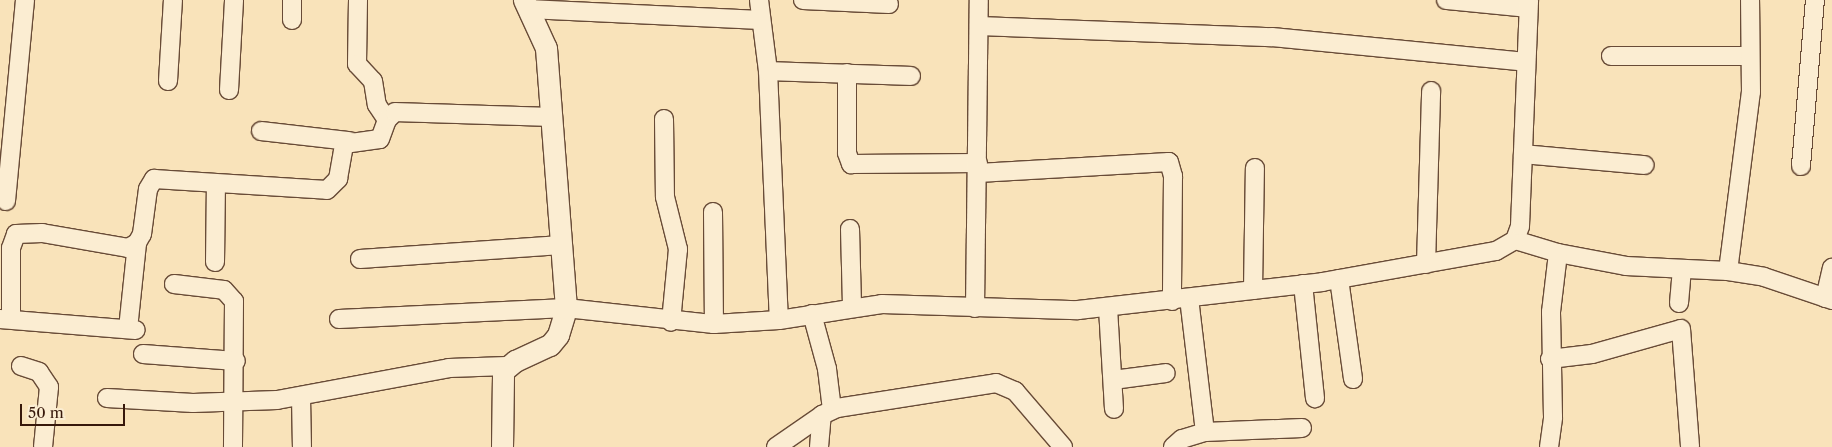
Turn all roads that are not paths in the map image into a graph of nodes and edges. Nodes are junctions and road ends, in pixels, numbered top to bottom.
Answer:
1 (25, 0) edge
2 (173, 0) edge
3 (234, 0) edge
4 (292, 0) edge
5 (358, 0) edge
6 (758, 0) edge
7 (803, 0) edge
8 (979, 0) edge
9 (1446, 0) edge
10 (1750, 0) edge
11 (1815, 0) edge
12 (526, 4) edge
13 (889, 4) dead end
14 (1528, 4) edge
15 (292, 20) dead end
16 (761, 20) junction
17 (979, 26) junction
18 (1611, 56) dead end
19 (1750, 56) junction
20 (1526, 62) junction
21 (768, 71) junction
22 (847, 72) junction
23 (911, 76) dead end
24 (168, 81) dead end
25 (229, 90) dead end
26 (1430, 91) dead end
27 (551, 117) junction
28 (664, 119) dead end
29 (387, 120) junction
30 (261, 131) dead end
31 (349, 142) junction
32 (1523, 154) junction
33 (1645, 165) dead end
34 (1801, 166) dead end
35 (978, 168) junction
36 (1255, 168) dead end
37 (216, 184) junction
38 (6, 201) dead end
39 (713, 212) dead end
40 (850, 229) dead end
41 (1515, 240) junction
42 (137, 243) junction
43 (558, 245) junction
44 (1558, 253) junction
45 (360, 259) dead end
46 (215, 262) dead end
47 (1426, 264) junction
48 (1832, 268) edge
49 (1682, 269) junction
50 (1728, 271) junction
51 (1339, 279) junction
52 (174, 284) dead end
53 (1303, 284) junction
54 (1253, 290) junction
55 (1829, 299) edge
56 (1180, 300) junction
57 (1679, 303) dead end
58 (852, 307) junction
59 (566, 308) junction
60 (975, 308) junction
61 (1108, 308) junction
62 (812, 314) junction
63 (339, 318) dead end
64 (6, 319) edge
65 (779, 320) junction
66 (671, 322) junction
67 (714, 324) junction
68 (143, 354) dead end
69 (1550, 359) junction
70 (236, 361) junction
71 (21, 366) dead end
72 (506, 366) junction
73 (1166, 373) dead end
74 (1353, 379) dead end
75 (1112, 380) junction
76 (301, 397) junction
77 (107, 398) dead end
78 (1315, 398) dead end
79 (236, 402) junction
80 (1114, 409) dead end
81 (827, 412) junction
82 (1302, 428) dead end
83 (1205, 432) junction
84 (43, 447) edge
85 (233, 447) edge
86 (302, 447) edge
87 (502, 447) edge
88 (776, 447) edge
89 (819, 447) edge
90 (1063, 447) edge
91 (1173, 447) edge
92 (1549, 447) edge
93 (1690, 447) edge

1 - 38 street
2 - 24 street
3 - 25 street
4 - 15 street
5 - 29 street
6 - 16 street
7 - 13 street
8 - 17 street
9 - 14 street
10 - 19 street
11 - 34 street
12 - 16 street
12 - 27 street
14 - 20 street
16 - 21 street
17 - 20 street
17 - 35 street
18 - 19 street
19 - 50 street
20 - 32 street
21 - 22 street
21 - 65 street
22 - 23 street
22 - 35 street
26 - 47 street
27 - 29 street
27 - 43 street
28 - 66 street
29 - 31 street
30 - 31 street
31 - 37 street
32 - 33 street
32 - 41 street
35 - 56 street
35 - 60 street
36 - 54 street
37 - 42 street
37 - 46 street
39 - 67 street
40 - 58 street
41 - 44 street
41 - 47 street
42 - 64 street
42 - 64 street
43 - 45 street
43 - 59 street
44 - 49 street
44 - 69 street
47 - 51 street
48 - 55 street
49 - 50 street
49 - 57 street
50 - 55 street
51 - 53 street
51 - 74 street
52 - 70 street
53 - 54 street
53 - 78 street
54 - 56 street
56 - 61 street
56 - 83 street
58 - 60 street
58 - 62 street
59 - 63 street
59 - 66 street
59 - 72 street
60 - 61 street
61 - 75 street
62 - 65 street
62 - 81 street
65 - 67 street
66 - 67 street
68 - 70 street
69 - 92 street
69 - 93 street
70 - 79 street
71 - 84 street
72 - 76 street
72 - 87 street
73 - 75 street
75 - 80 street
76 - 79 street
76 - 86 street
77 - 79 street
79 - 85 street
81 - 88 street
81 - 89 street
81 - 90 street
82 - 83 street
83 - 91 street

